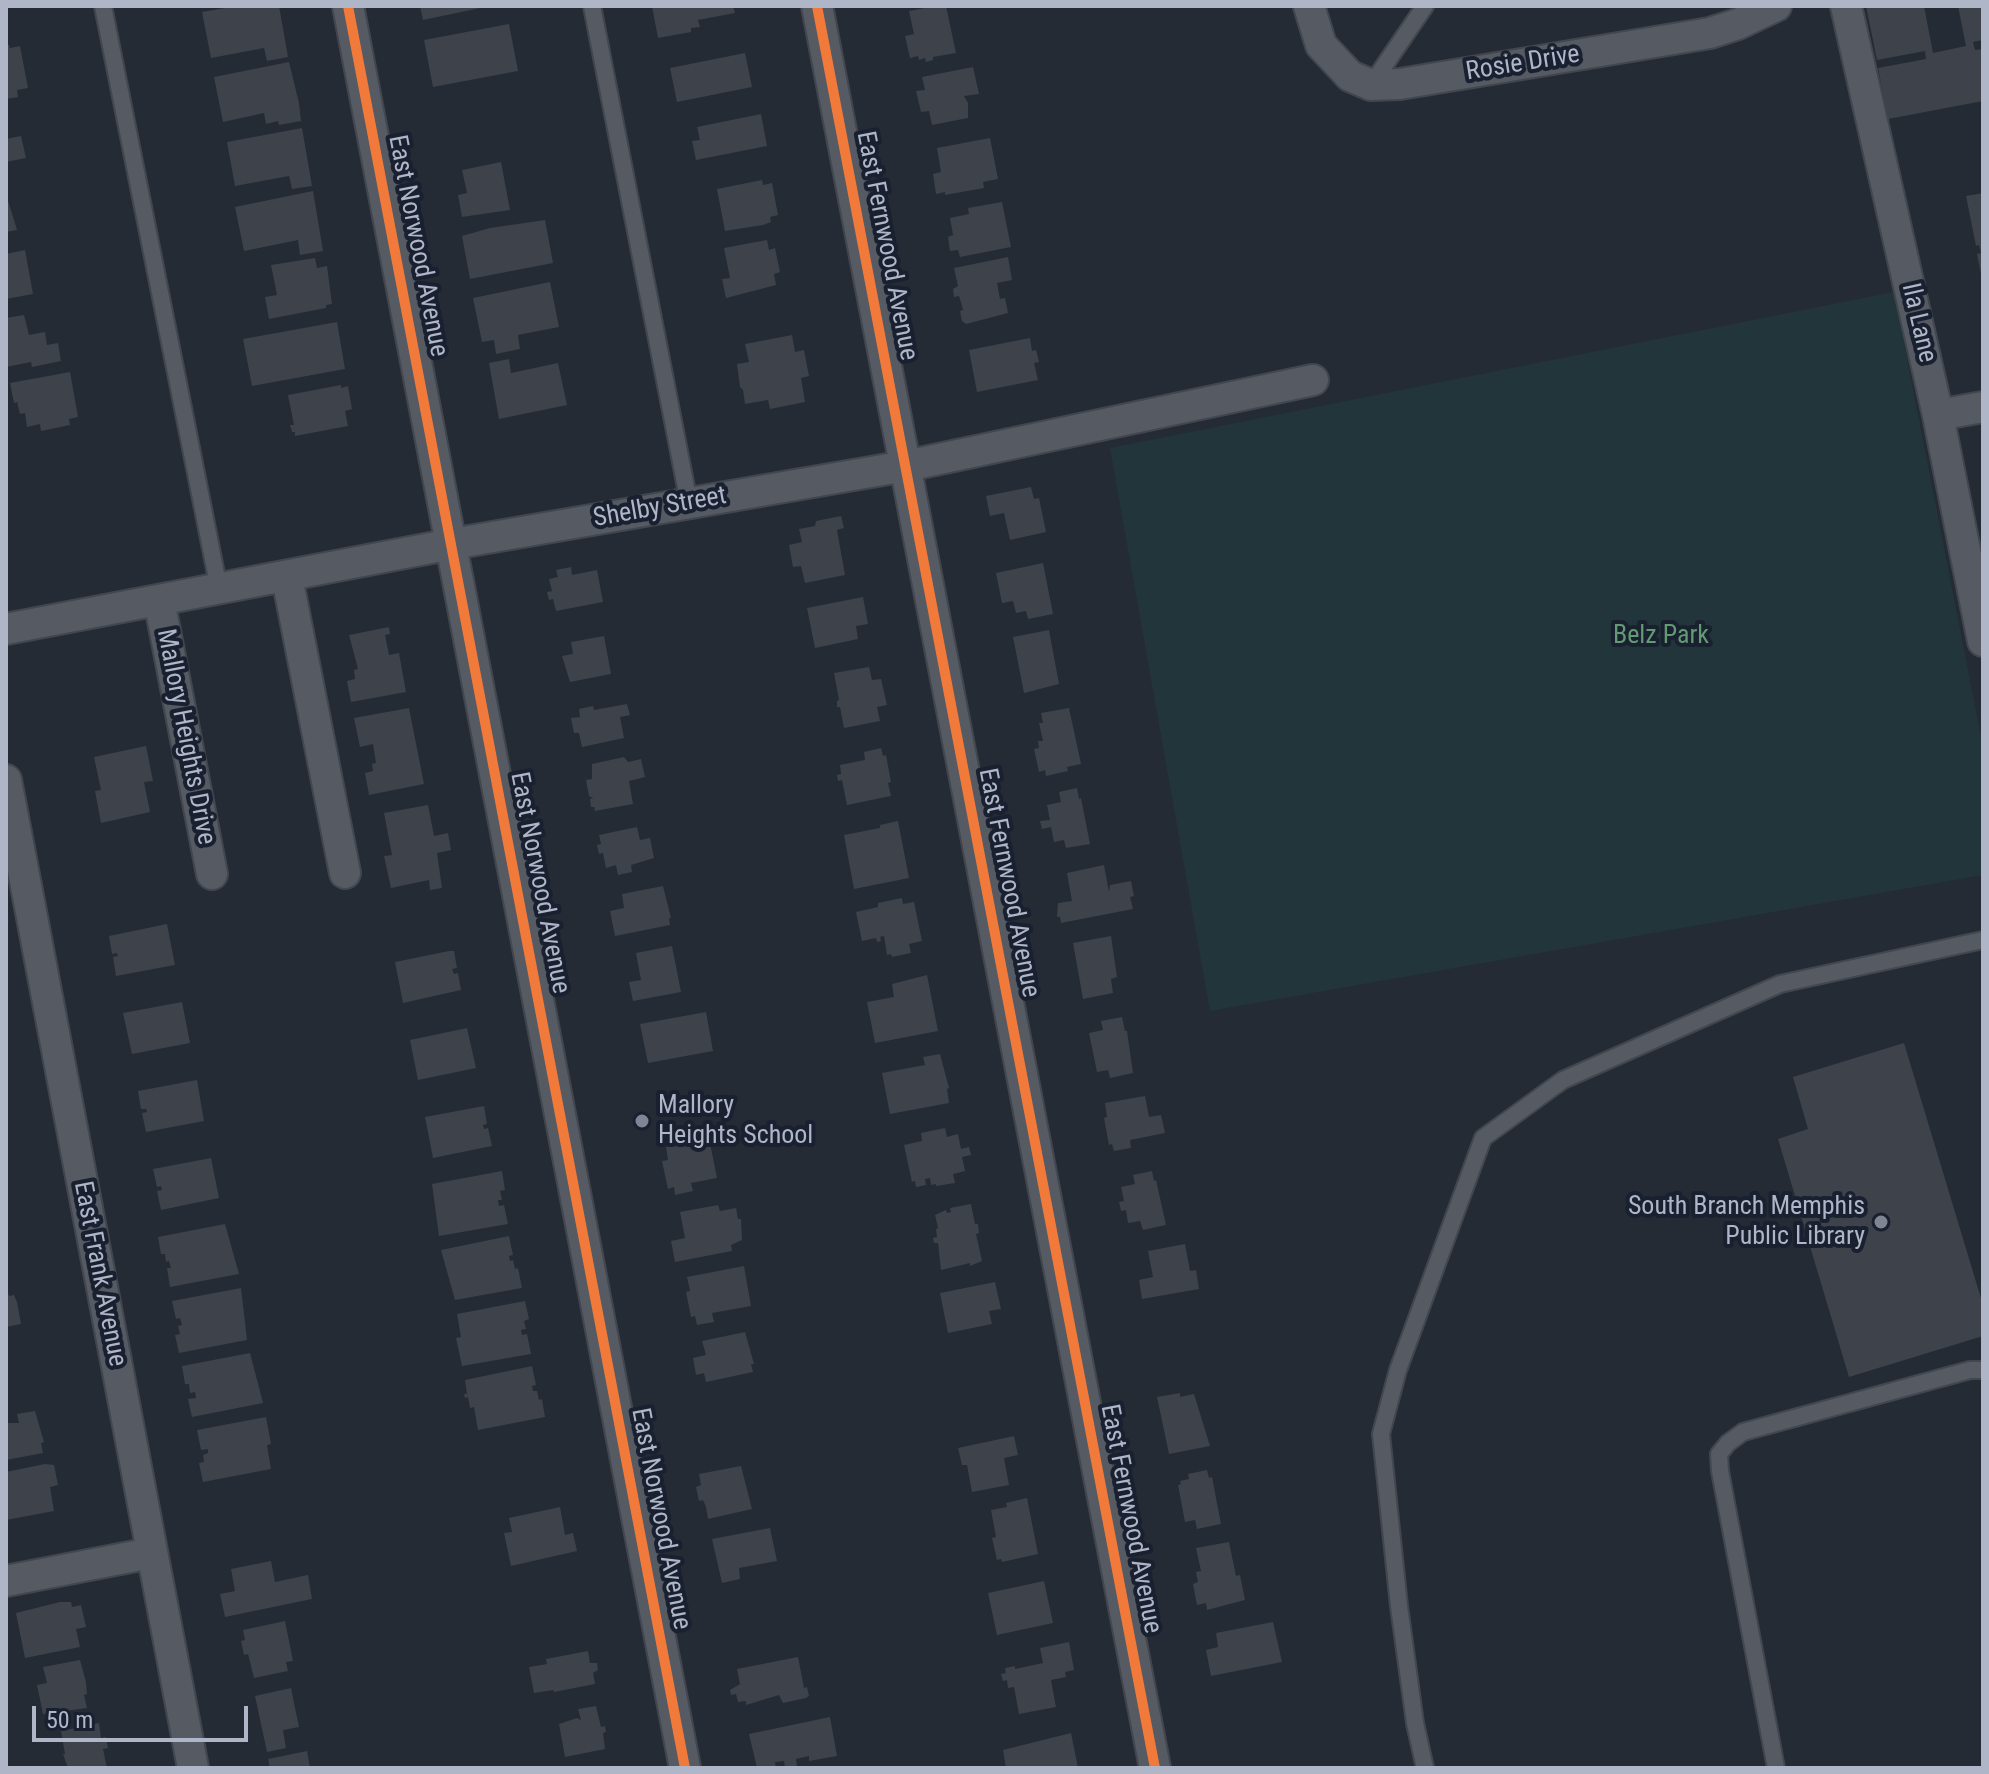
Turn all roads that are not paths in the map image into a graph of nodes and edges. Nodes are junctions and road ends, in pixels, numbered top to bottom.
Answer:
1 (103, 6) edge
2 (348, 6) edge
3 (592, 6) edge
4 (817, 6) edge
5 (1309, 6) edge
6 (1425, 6) edge
7 (1776, 6) edge
8 (1846, 6) edge
9 (1371, 85) junction
10 (1313, 380) dead end
11 (1983, 407) edge
12 (1938, 415) junction
13 (906, 466) junction
14 (689, 503) junction
15 (452, 544) junction
16 (287, 577) junction
17 (219, 589) junction
18 (159, 600) junction
19 (6, 629) edge
20 (1983, 641) edge
21 (6, 780) edge
22 (345, 873) dead end
23 (212, 874) dead end
24 (1983, 940) edge
25 (1983, 1370) edge
26 (151, 1553) junction
27 (6, 1581) edge
28 (193, 1768) edge
29 (685, 1768) edge
30 (1155, 1768) edge
31 (1425, 1768) edge
32 (1776, 1768) edge

1 - 17 lane
2 - 15 street, East Norwood Avenue
3 - 14 lane
4 - 13 street, East Fernwood Avenue
5 - 9 street
6 - 9 lane
7 - 9 street, Rosie Drive
8 - 12 street, Ila Lane
10 - 13 street, Shelby Street
11 - 12 street
12 - 20 street, Ila Lane
13 - 14 street, Shelby Street
13 - 30 street, East Fernwood Avenue
14 - 15 street, Shelby Street
15 - 16 street, Shelby Street
15 - 29 street, East Norwood Avenue
16 - 17 street, Shelby Street
16 - 22 street
17 - 18 street, Shelby Street
18 - 19 street, Shelby Street
18 - 23 street, Mallory Heights Drive
21 - 26 street, East Frank Avenue
24 - 31 lane
25 - 32 lane
26 - 27 street
26 - 28 street, East Frank Avenue

